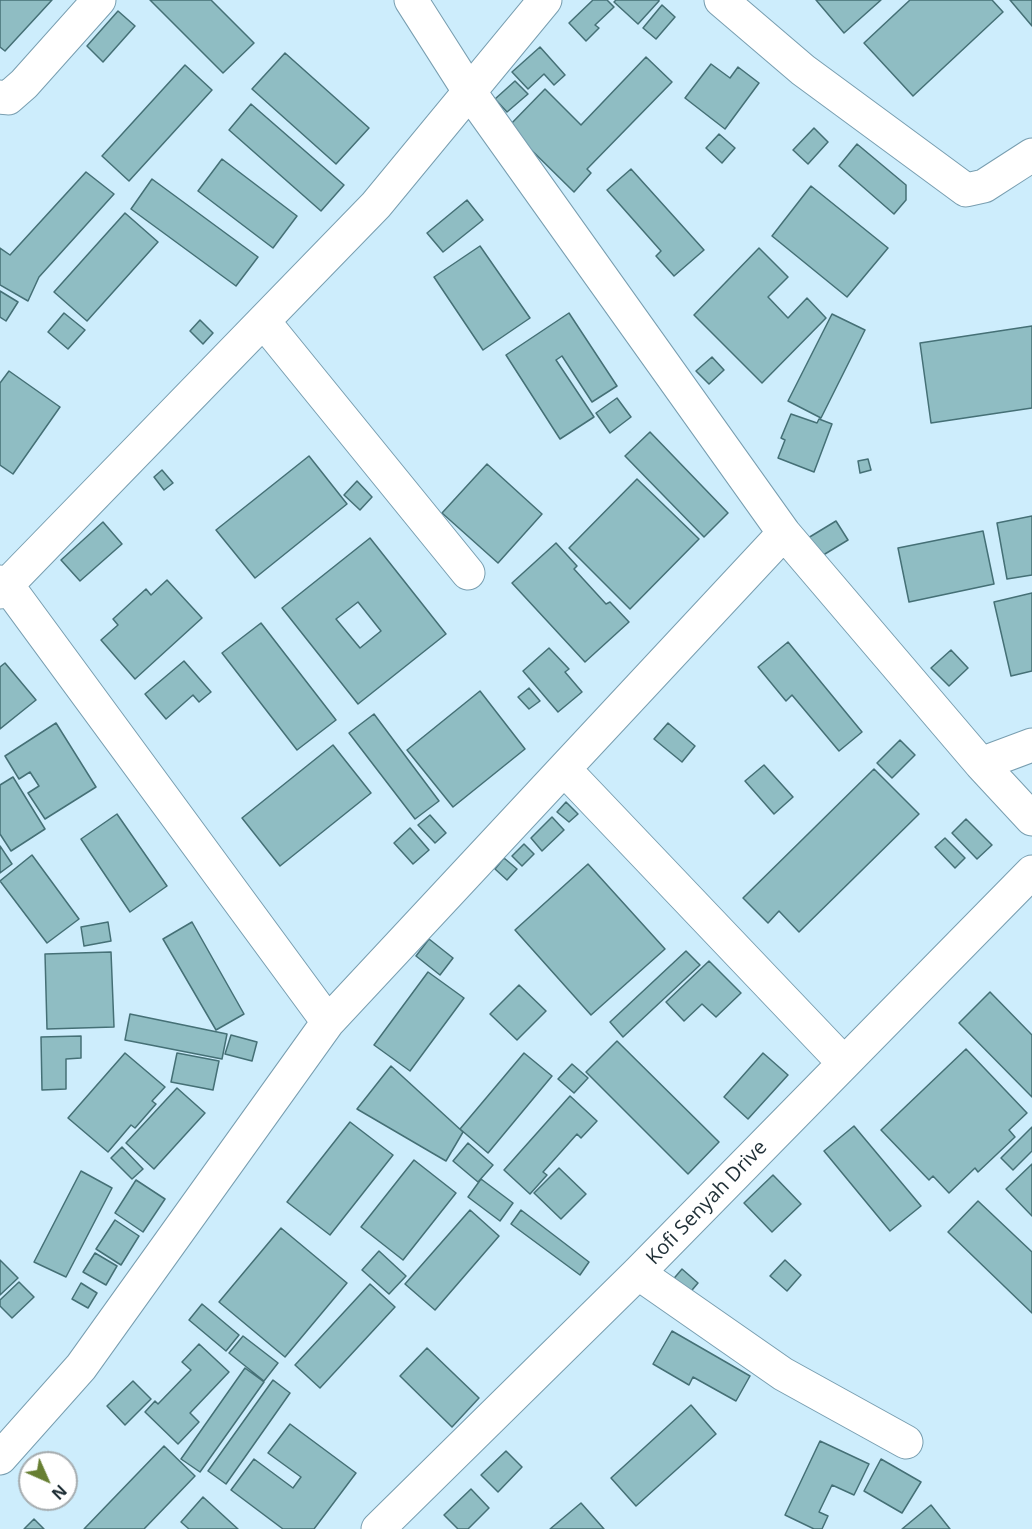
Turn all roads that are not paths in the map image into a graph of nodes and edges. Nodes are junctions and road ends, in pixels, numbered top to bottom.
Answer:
1 (99, 0) edge
2 (411, 0) edge
3 (546, 0) edge
4 (721, 0) edge
5 (469, 91) junction
6 (0, 97) edge
7 (1032, 155) edge
8 (264, 322) junction
9 (784, 533) junction
10 (468, 573) dead end
11 (2, 586) edge
12 (1032, 745) edge
13 (981, 764) junction
14 (564, 770) junction
15 (1032, 819) edge
16 (1032, 872) edge
17 (328, 1022) junction
18 (844, 1064) junction
19 (638, 1273) junction
20 (906, 1443) dead end
21 (0, 1458) edge
22 (378, 1529) edge

1 - 6 street
2 - 5 street
3 - 5 street
4 - 7 street
5 - 8 street
5 - 9 street
8 - 10 street
8 - 11 street
9 - 13 street
9 - 14 street
11 - 17 street
12 - 13 street
13 - 15 street
14 - 17 street
14 - 18 street
16 - 18 street, Kofi Senyah Drive
17 - 21 street
18 - 19 street, Kofi Senyah Drive
19 - 20 street
19 - 22 street, Kofi Senyah Drive

